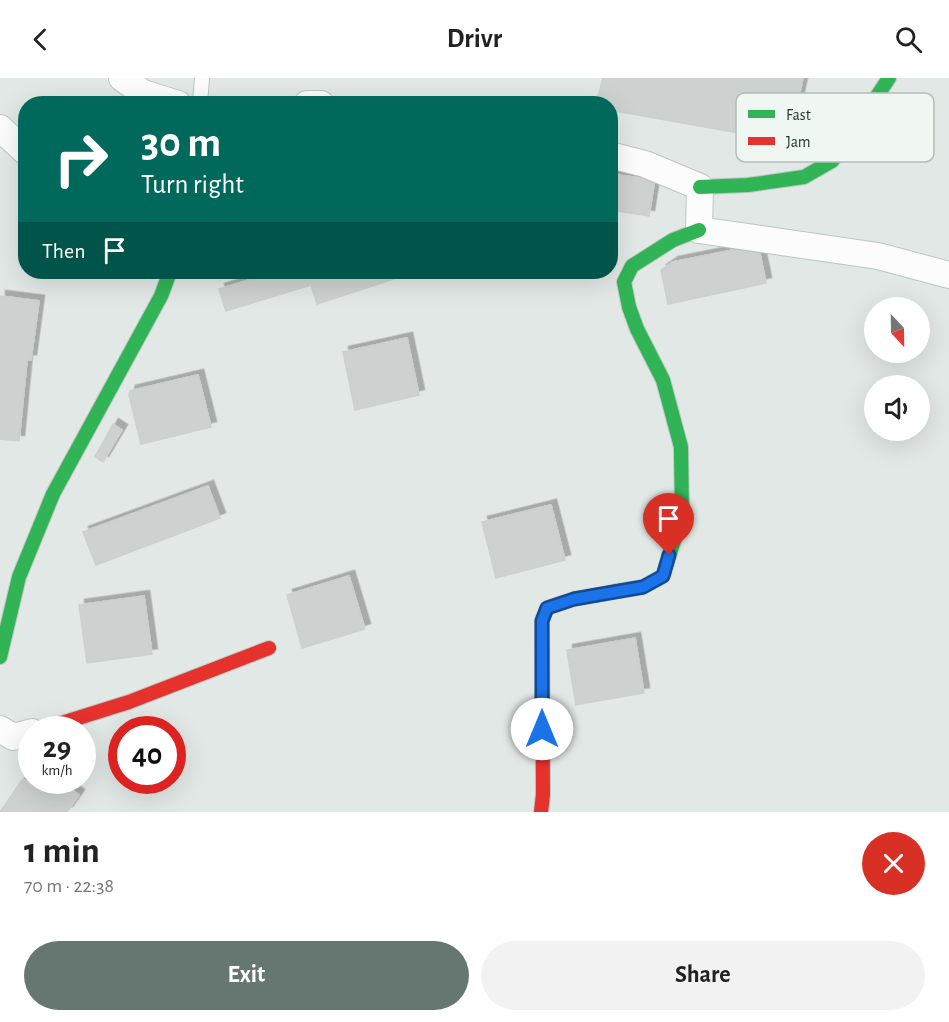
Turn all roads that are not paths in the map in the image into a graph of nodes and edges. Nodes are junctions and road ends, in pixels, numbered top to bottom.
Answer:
1 (122, 78) edge
2 (202, 78) edge
3 (889, 78) edge
4 (879, 93) edge
5 (153, 96) edge
6 (201, 96) edge
7 (0, 128) edge
8 (18, 145) edge
9 (618, 157) edge
10 (830, 162) edge
11 (700, 187) junction
12 (699, 230) junction
13 (949, 275) edge
14 (167, 279) edge
15 (269, 648) dead end
16 (0, 657) edge
17 (86, 716) edge
18 (0, 729) edge
19 (18, 736) edge
20 (541, 812) edge

1 - 5 street
2 - 6 lane
3 - 4 street
7 - 8 street
9 - 11 street
10 - 11 street
11 - 12 street
12 - 13 street
12 - 20 street
14 - 16 street
15 - 17 street
18 - 19 street

